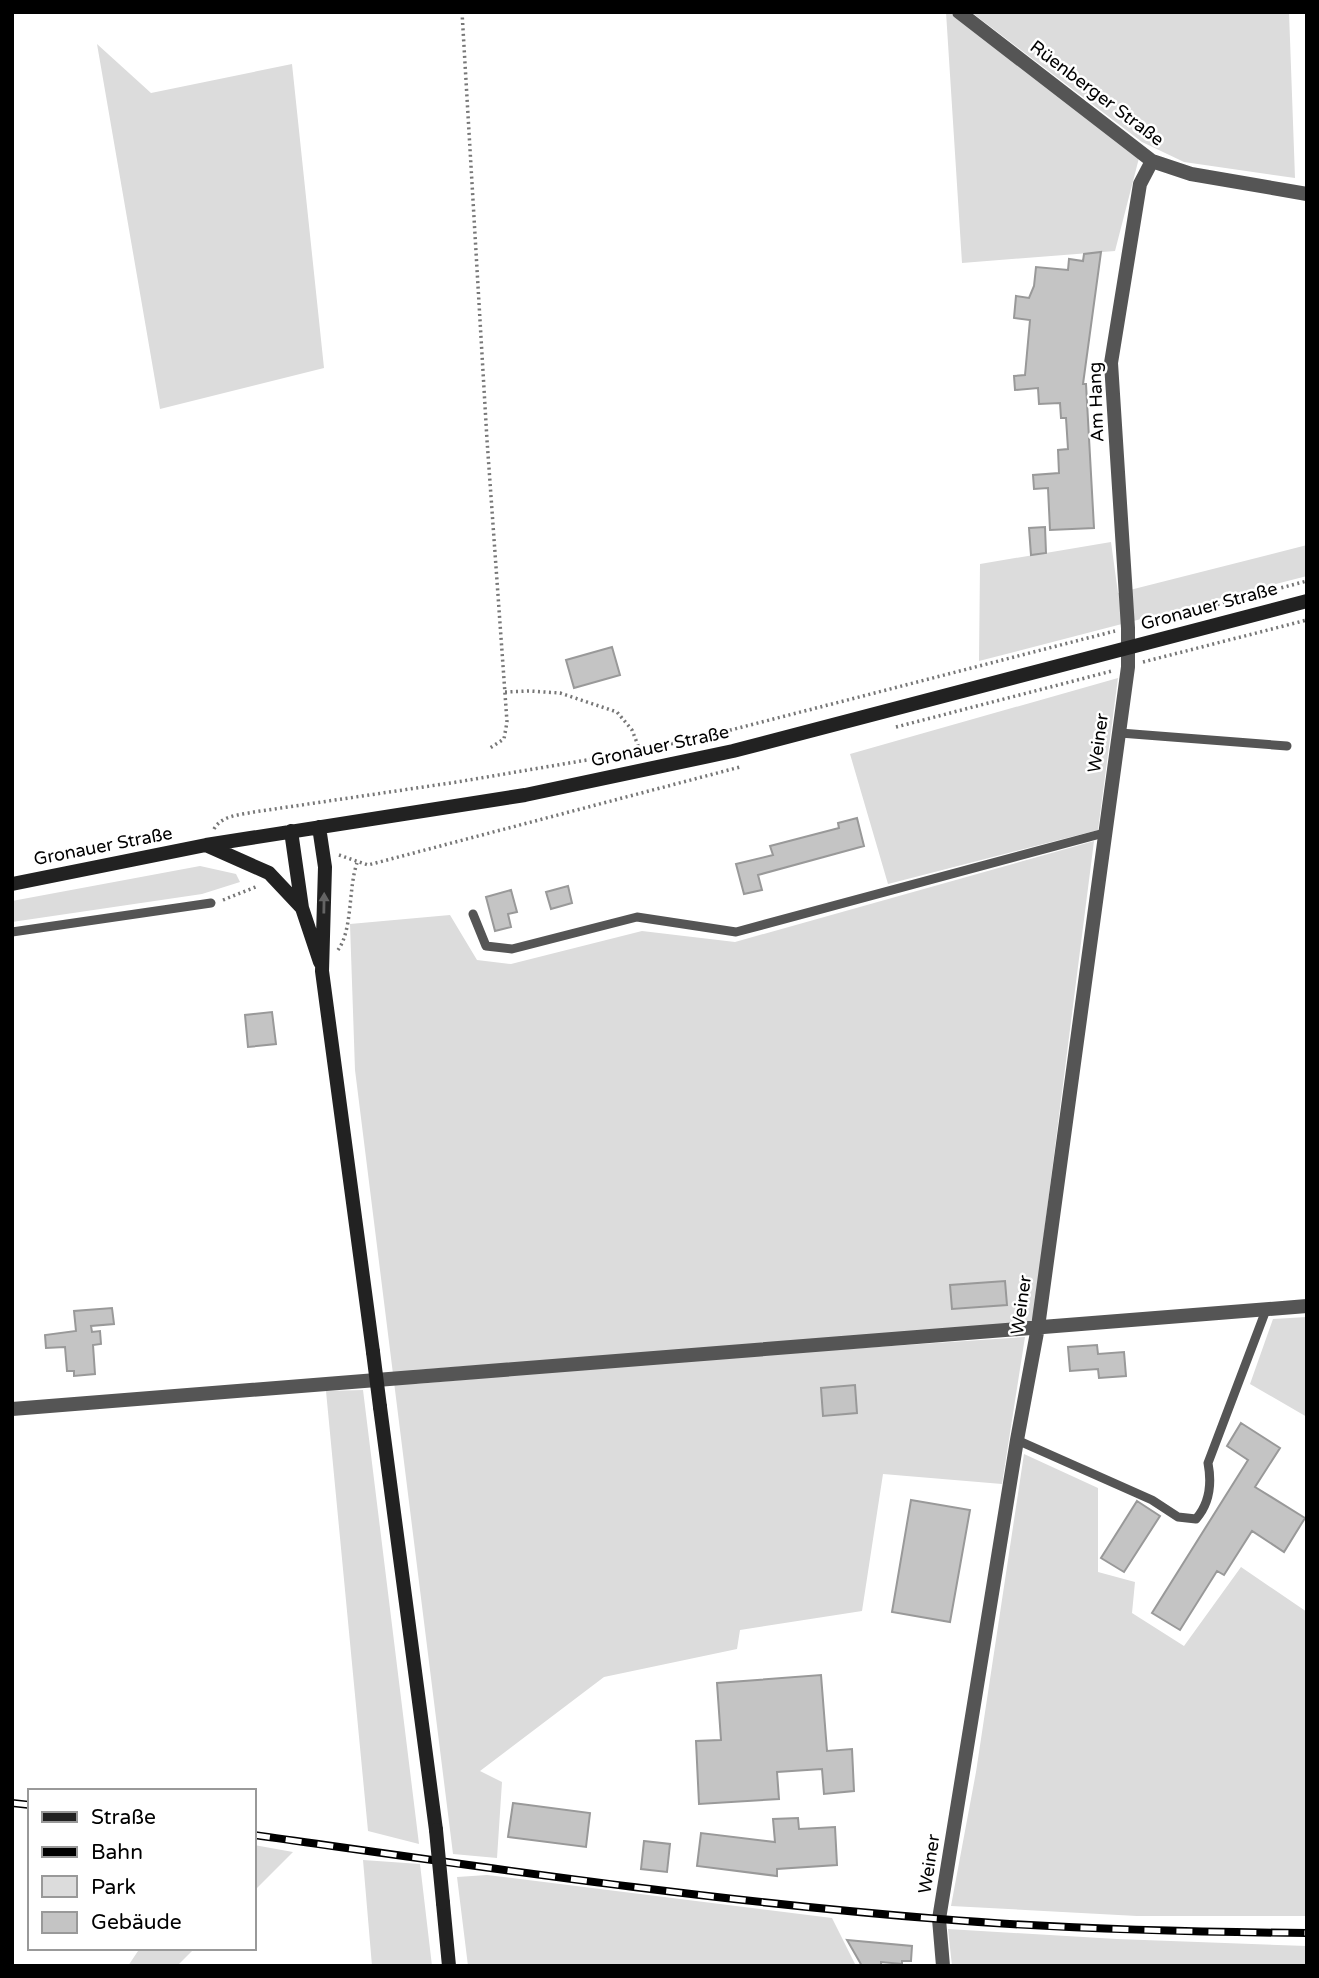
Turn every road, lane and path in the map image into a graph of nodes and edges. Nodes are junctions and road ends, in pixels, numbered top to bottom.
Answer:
1 (462, 12) edge
2 (959, 12) edge
3 (1152, 161) junction
4 (1307, 194) edge
5 (1307, 581) edge
6 (1307, 601) edge
7 (1307, 620) edge
8 (1128, 628) junction
9 (1128, 647) junction
10 (1128, 667) junction
11 (505, 692) junction
12 (889, 729) dead end
13 (1120, 733) junction
14 (1287, 746) dead end
15 (490, 748) dead end
16 (640, 751) junction
17 (742, 767) dead end
18 (644, 769) junction
19 (319, 827) junction
20 (291, 831) junction
21 (1104, 834) junction
22 (206, 845) junction
23 (324, 857) junction
24 (357, 862) junction
25 (269, 873) junction
26 (12, 884) edge
27 (211, 903) joint
28 (302, 908) junction
29 (473, 914) dead end
30 (12, 932) edge
31 (323, 971) junction
32 (1307, 1306) edge
33 (1266, 1310) junction
34 (1038, 1327) junction
35 (12, 1409) edge
36 (1017, 1440) junction
37 (449, 1966) edge
38 (943, 1966) edge

1 - 11 path
2 - 3 street, Rüenberger Straße
3 - 4 street, Rüenberger Straße
3 - 8 street, Am Hang
5 - 8 path
6 - 9 main road, Gronauer Straße
7 - 10 path
8 - 9 street, Am Hang
8 - 16 path
9 - 10 street, Weiner
9 - 18 main road, Gronauer Straße
10 - 12 path
10 - 13 street, Weiner
11 - 15 path
11 - 16 path
13 - 14 lane
13 - 21 street, Weiner
16 - 18 path
16 - 22 path
17 - 24 path
18 - 19 main road, Gronauer Straße
19 - 20 main road, Gronauer Straße
19 - 23 main road
20 - 22 main road, Gronauer Straße
20 - 28 main road
21 - 29 lane
21 - 34 street, Weiner
22 - 25 main road
22 - 26 main road, Gronauer Straße
23 - 24 path
31 -> 23 main road
24 - 31 path
25 - 27 path
25 - 28 main road
27 - 30 lane
28 - 31 main road
31 - 37 main road, bridge
32 - 33 street
33 - 34 street
33 - 36 lane
34 - 35 street
34 - 36 street, Weiner
36 - 38 street, Weiner

